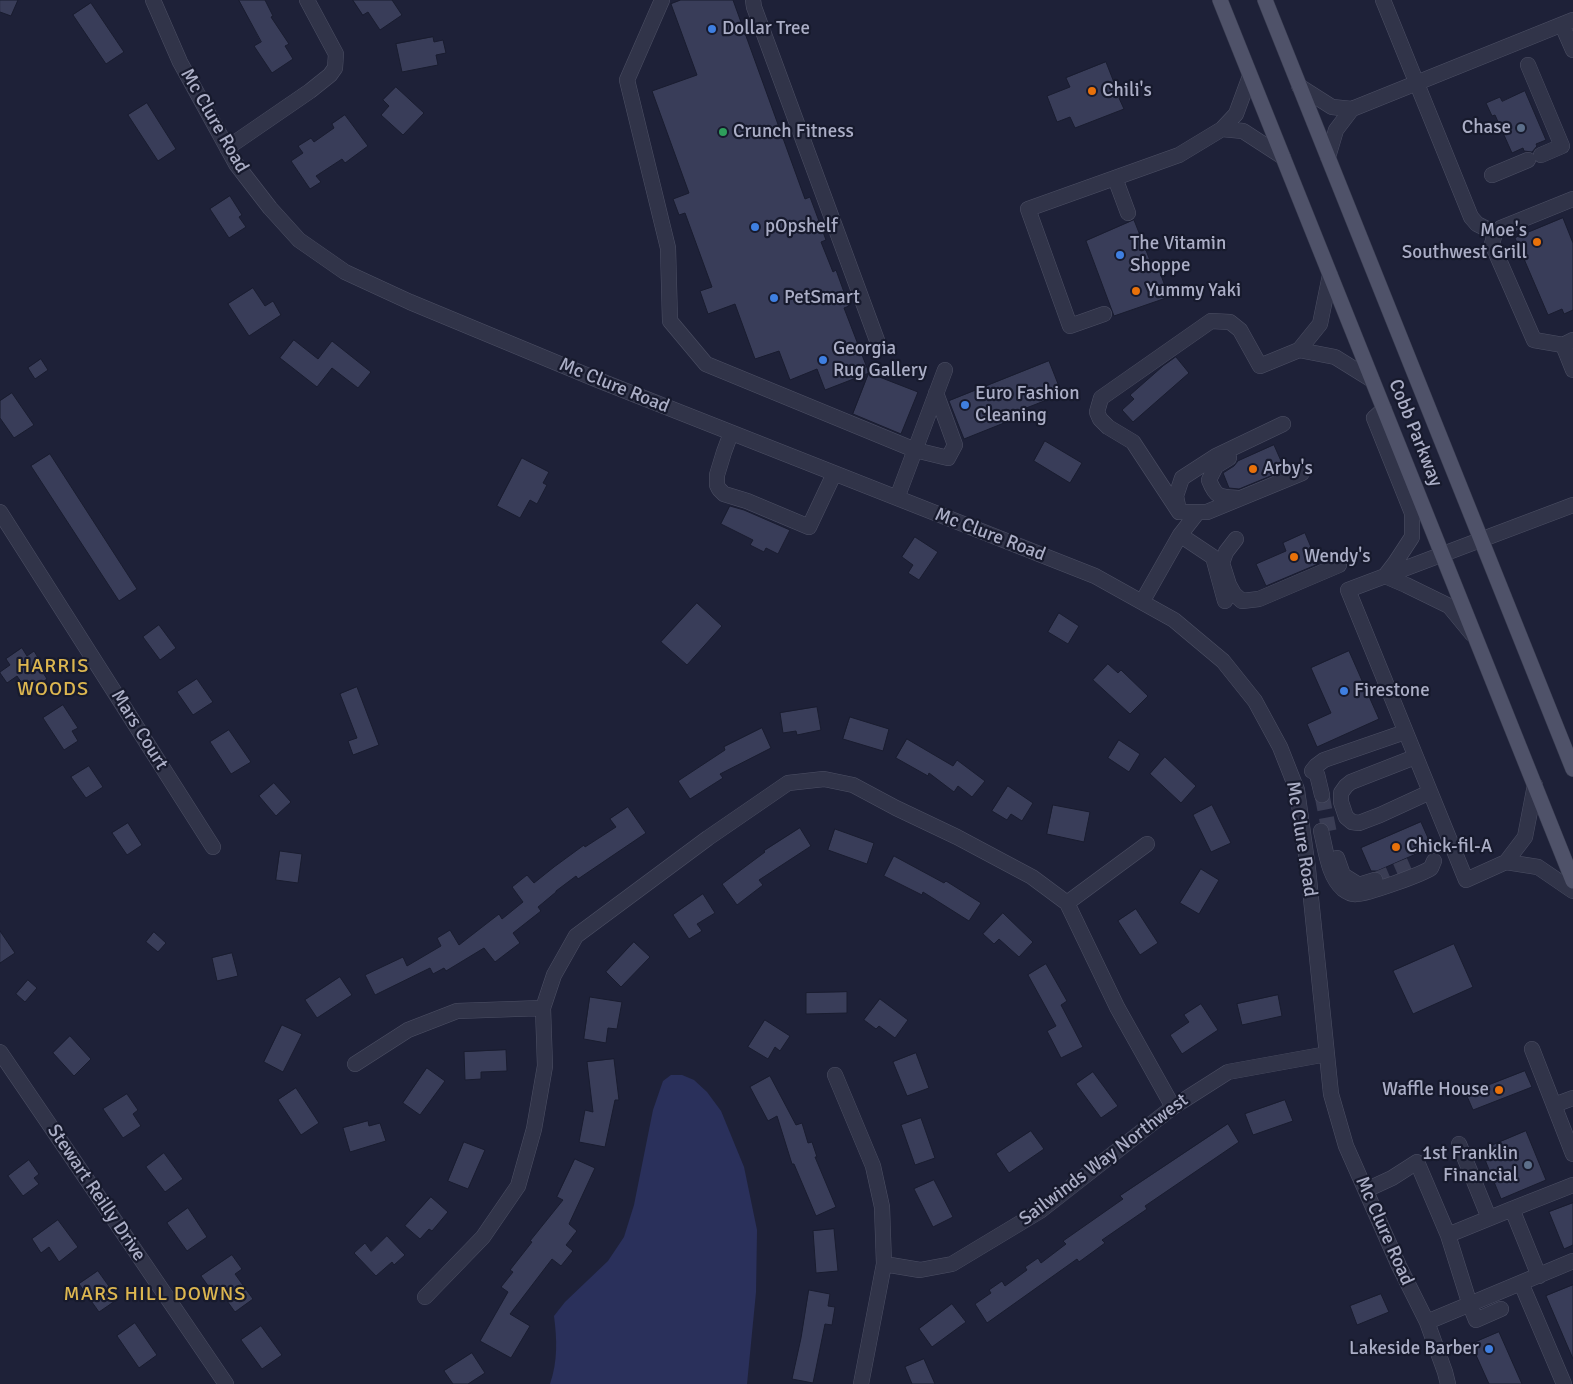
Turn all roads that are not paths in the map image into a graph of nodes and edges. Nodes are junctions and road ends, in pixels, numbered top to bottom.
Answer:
1 (153, 0) edge
2 (307, 0) edge
3 (662, 0) edge
4 (753, 0) edge
5 (1220, 0) edge
6 (1265, 0) edge
7 (1383, 0) edge
8 (1568, 22) edge
9 (1573, 50) edge
10 (1528, 65) dead end
11 (1250, 76) junction
12 (1417, 83) junction
13 (1299, 86) junction
14 (1352, 109) junction
15 (1222, 129) junction
16 (227, 148) junction
17 (1283, 156) junction
18 (1328, 157) junction
19 (1492, 175) dead end
20 (1115, 178) junction
21 (1573, 199) edge
22 (1128, 213) dead end
23 (1495, 233) junction
24 (1330, 275) junction
25 (1104, 314) dead end
26 (878, 343) dead end
27 (1568, 343) edge
28 (1299, 350) junction
29 (945, 370) dead end
30 (1573, 370) edge
31 (1372, 380) junction
32 (936, 393) junction
33 (1384, 409) junction
34 (1283, 424) dead end
35 (731, 433) junction
36 (1254, 438) junction
37 (915, 450) junction
38 (1302, 473) dead end
39 (834, 474) junction
40 (897, 498) junction
41 (1242, 498) junction
42 (1573, 505) edge
43 (0, 512) edge
44 (1179, 512) junction
45 (1198, 512) junction
46 (1180, 535) junction
47 (1236, 539) dead end
48 (1482, 540) junction
49 (1443, 555) junction
50 (1338, 565) dead end
51 (1385, 576) junction
52 (1225, 601) dead end
53 (1142, 602) junction
54 (1476, 639) junction
55 (1405, 732) junction
56 (1415, 757) junction
57 (1573, 769) edge
58 (1535, 785) junction
59 (1430, 792) junction
60 (1317, 796) tunnel mouth
61 (1147, 844) dead end
62 (213, 848) dead end
63 (1454, 853) junction
64 (1434, 861) junction
65 (1417, 862) tunnel mouth
66 (1506, 862) junction
67 (1375, 880) tunnel mouth
68 (1573, 880) edge
69 (1573, 891) edge
70 (1067, 903) junction
71 (543, 1008) junction
72 (1532, 1049) dead end
73 (0, 1052) edge
74 (1327, 1054) junction
75 (355, 1064) dead end
76 (835, 1075) dead end
77 (1573, 1098) edge
78 (1554, 1105) junction
79 (1173, 1107) junction
80 (1459, 1144) dead end
81 (1573, 1154) edge
82 (1573, 1186) edge
83 (1366, 1190) junction
84 (1512, 1209) junction
85 (1489, 1218) junction
86 (1448, 1236) junction
87 (1573, 1261) edge
88 (884, 1264) junction
89 (1539, 1276) junction
90 (1521, 1283) junction
91 (425, 1297) dead end
92 (1470, 1304) junction
93 (1501, 1309) dead end
94 (1427, 1322) junction
95 (226, 1384) edge
96 (861, 1384) edge
97 (1448, 1384) edge
98 (1564, 1384) edge

1 - 16 street, Mc Clure Road
2 - 16 street
3 - 37 street
4 - 26 street
5 - 11 main road, Cobb Parkway
6 - 13 main road, Cobb Parkway
7 - 12 street
8 - 9 street
8 - 12 street
10 - 19 street
11 - 15 street
11 - 17 main road, Cobb Parkway
12 - 14 street
12 - 23 street
13 - 14 street
13 - 18 main road, Cobb Parkway
14 - 18 street
15 - 17 street
15 - 20 street
16 - 35 street, Mc Clure Road
17 - 24 main road, Cobb Parkway
18 - 48 main road, Cobb Parkway
20 - 22 street
20 - 25 street
21 - 23 street
23 - 27 street
24 - 28 street
24 - 31 main road, Cobb Parkway
27 - 30 street
28 - 31 street
28 - 44 street
29 - 32 street
31 - 33 main road, Cobb Parkway
32 - 37 street
32 - 37 street
33 - 49 main road, Cobb Parkway
33 - 51 street
34 - 36 street
35 - 39 street, Mc Clure Road
35 - 39 street
36 - 41 street
36 - 44 street
37 - 40 street
38 - 41 street
39 - 40 street, Mc Clure Road
40 - 53 street, Mc Clure Road
41 - 45 street
42 - 48 street
43 - 62 street, Mars Court
44 - 45 street
45 - 46 street
46 - 52 street
46 - 53 street
47 - 50 street
48 - 49 street
48 - 57 main road, Cobb Parkway
49 - 51 street
49 - 54 main road, Cobb Parkway
51 - 54 street
51 - 55 street
53 - 74 street, Mc Clure Road
54 - 58 main road, Cobb Parkway
55 - 56 street
55 - 60 street
56 - 59 street
56 - 59 street
58 - 66 street
58 - 68 main road, Cobb Parkway
59 - 63 street
61 - 70 street
63 - 64 street
63 - 66 street
64 - 65 street
64 - 67 street
66 - 69 street
70 - 71 street
70 - 79 street
71 - 75 street
71 - 91 street
72 - 78 street
73 - 95 street, Stewart Reilly Drive
74 - 79 street, Sailwinds Way Northwest
74 - 83 street, Mc Clure Road
76 - 88 street
77 - 78 street
78 - 81 street
79 - 88 street, Sailwinds Way Northwest
80 - 85 street
82 - 84 street
83 - 86 street
83 - 94 street, Mc Clure Road
84 - 85 street
84 - 89 street
85 - 86 street
86 - 92 street
87 - 89 street
88 - 96 street
89 - 90 street
90 - 92 street
90 - 98 street
92 - 93 street
92 - 94 street
94 - 97 street, Mc Clure Road

